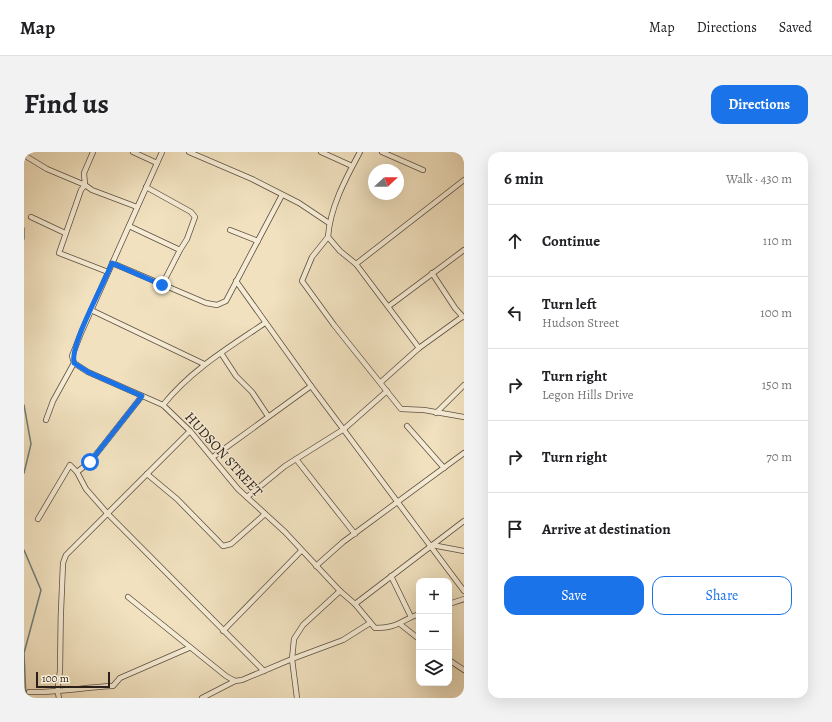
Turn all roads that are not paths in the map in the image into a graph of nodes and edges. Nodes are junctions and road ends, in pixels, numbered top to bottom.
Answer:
1 (93, 152) edge
2 (133, 152) edge
3 (162, 152) edge
4 (189, 152) edge
5 (321, 152) edge
6 (360, 152) edge
7 (382, 152) edge
8 (24, 155) edge
9 (157, 163) junction
10 (352, 166) junction
11 (423, 170) dead end
12 (464, 180) edge
13 (85, 184) junction
14 (146, 187) junction
15 (282, 195) junction
16 (137, 207) junction
17 (31, 217) dead end
18 (329, 223) junction
19 (129, 226) junction
20 (230, 230) dead end
21 (65, 233) junction
22 (328, 237) junction
23 (258, 241) junction
24 (180, 250) junction
25 (464, 250) edge
26 (112, 263) junction
27 (356, 264) junction
28 (108, 272) junction
29 (432, 273) junction
30 (236, 282) junction
31 (162, 285) junction
32 (389, 306) junction
33 (91, 310) junction
34 (463, 317) edge
35 (264, 322) junction
36 (419, 348) junction
37 (220, 353) junction
38 (74, 363) junction
39 (204, 364) junction
40 (381, 382) junction
41 (464, 385) edge
42 (311, 386) junction
43 (387, 391) junction
44 (142, 396) junction
45 (162, 405) junction
46 (436, 413) junction
47 (268, 416) junction
48 (464, 417) edge
49 (46, 420) dead end
50 (407, 426) dead end
51 (344, 429) junction
52 (190, 431) junction
53 (464, 453) edge
54 (213, 457) junction
55 (296, 459) junction
56 (444, 468) junction
57 (77, 472) junction
58 (147, 474) junction
59 (247, 497) junction
60 (398, 502) junction
61 (107, 513) junction
62 (266, 514) junction
63 (38, 519) dead end
64 (464, 521) edge
65 (355, 534) junction
66 (432, 545) junction
67 (301, 551) junction
68 (464, 551) edge
69 (316, 566) junction
70 (391, 576) junction
71 (340, 591) junction
72 (464, 591) edge
73 (128, 597) dead end
74 (464, 599) edge
75 (452, 603) edge
76 (355, 604) junction
77 (416, 615) edge
78 (411, 617) junction
79 (370, 623) junction
80 (400, 624) junction
81 (223, 631) junction
82 (416, 637) edge
83 (189, 648) junction
84 (292, 659) junction
85 (452, 662) edge
86 (264, 670) junction
87 (464, 670) edge
88 (235, 681) junction
89 (29, 692) dead end
90 (58, 695) edge
91 (202, 698) edge
92 (297, 698) edge

1 - 13 street
2 - 9 street
3 - 9 street
4 - 15 street
5 - 10 street
6 - 10 street
7 - 11 street
8 - 13 street
9 - 14 street
10 - 18 street
12 - 27 street
13 - 16 street
13 - 21 street
14 - 16 street
14 - 24 street
15 - 18 street
15 - 23 street
16 - 19 street
17 - 21 street
18 - 22 street
19 - 24 street
19 - 26 street
20 - 23 street
21 - 28 street
22 - 27 street
22 - 40 street
23 - 30 street
24 - 31 street
25 - 29 street
26 - 28 street
26 - 31 street
27 - 32 street
28 - 33 street
29 - 32 street
29 - 34 street
30 - 31 street
30 - 35 street
32 - 36 street
33 - 38 street
33 - 39 street
34 - 36 street
35 - 37 street
35 - 42 street
36 - 40 street
37 - 39 street
37 - 47 street
38 - 44 street, HUDSON STREET
38 - 49 street
39 - 45 street
40 - 43 street
41 - 46 street
42 - 47 street
42 - 51 street
43 - 46 street
43 - 51 street
44 - 45 street, HUDSON STREET
44 - 57 street
45 - 52 street, HUDSON STREET
46 - 48 street
47 - 54 street
50 - 56 street
51 - 55 street
51 - 60 street
52 - 54 street, HUDSON STREET
52 - 58 street
53 - 56 street
54 - 59 street, HUDSON STREET
55 - 59 street
55 - 65 street
56 - 60 street
57 - 61 street
57 - 63 street
58 - 61 street
58 - 62 street
59 - 62 street, HUDSON STREET
60 - 65 street
60 - 66 street
61 - 81 street
61 - 90 street
62 - 67 street, HUDSON STREET
64 - 66 street
65 - 69 street
66 - 68 street
66 - 70 street
66 - 72 street
67 - 69 street, HUDSON STREET
67 - 81 street
69 - 71 street, HUDSON STREET
70 - 76 street
70 - 78 street
71 - 76 street, HUDSON STREET
71 - 84 street
73 - 83 street
74 - 75 street
76 - 79 street, HUDSON STREET
77 - 78 street
78 - 80 street
79 - 80 street
79 - 84 street
80 - 82 street
81 - 86 street
83 - 88 street
83 - 90 street
84 - 86 street
84 - 92 street
85 - 87 street
86 - 88 street
88 - 91 street
89 - 90 street

